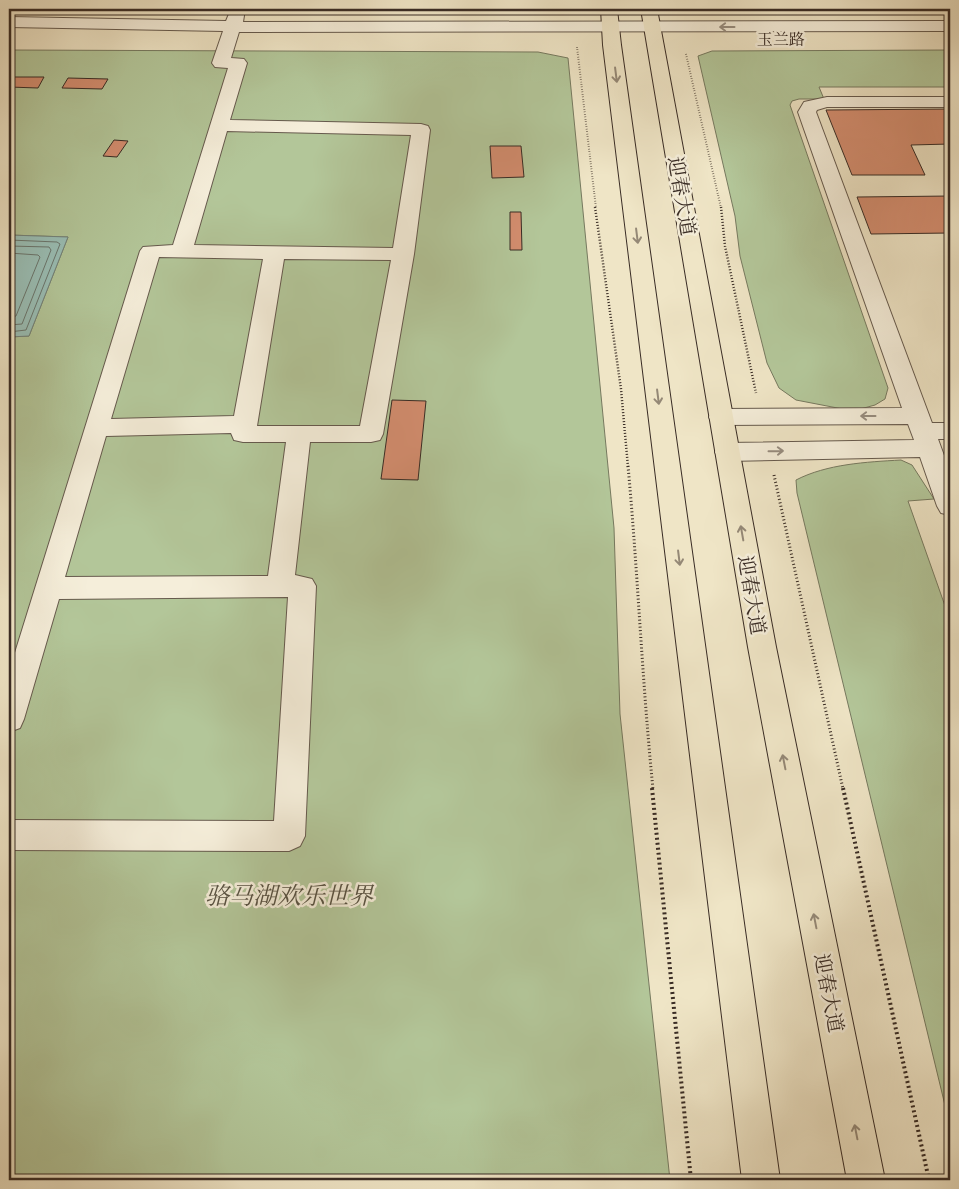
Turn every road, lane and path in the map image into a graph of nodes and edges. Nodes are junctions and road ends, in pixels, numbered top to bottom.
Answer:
1 (235, 17) edge
2 (9, 22) edge
3 (610, 25) edge
4 (652, 25) edge
5 (950, 26) edge
6 (576, 27) junction
7 (950, 38) edge
8 (686, 54) dead end
9 (950, 102) edge
10 (220, 125) junction
11 (182, 251) junction
12 (275, 252) junction
13 (403, 254) junction
14 (721, 417) junction
15 (762, 417) junction
16 (245, 424) junction
17 (97, 428) junction
18 (950, 431) edge
19 (923, 432) junction
20 (298, 434) junction
21 (728, 452) junction
22 (769, 452) junction
23 (950, 506) edge
24 (280, 586) junction
25 (48, 588) junction
26 (9, 720) edge
27 (9, 835) edge
28 (691, 1180) edge
29 (761, 1180) edge
30 (866, 1180) edge
31 (929, 1180) edge

1 - 2 street, 玉兰路
1 - 6 street, 玉兰路
1 - 10 street
3 - 4 street, 玉兰路
3 - 6 street, 玉兰路
3 -> 29 main road
5 -> 4 street, 玉兰路
4 - 7 street, 玉兰路
4 - 14 main road, 迎春大道
6 - 28 path
8 - 15 path
9 - 19 street
10 - 11 street
10 - 13 street
11 - 12 street
11 - 17 street
12 - 13 street
12 - 16 street
13 - 20 street
14 - 15 street
14 - 21 main road, 迎春大道
19 -> 15 street
16 - 17 street
16 - 20 street
17 - 25 street
18 - 19 street
22 -> 19 street
19 - 23 street
20 - 24 street
21 - 22 street
30 -> 21 main road, 迎春大道
22 - 31 path
24 - 25 street
24 - 27 street
25 - 26 street

